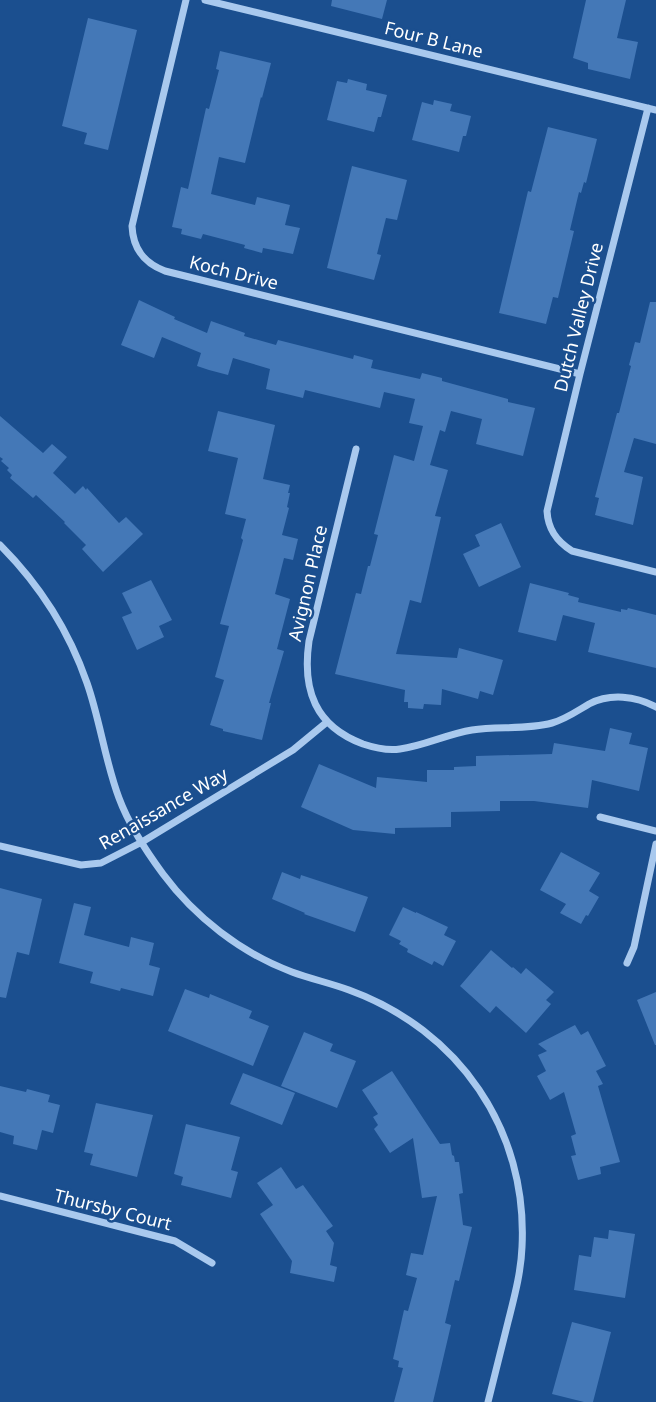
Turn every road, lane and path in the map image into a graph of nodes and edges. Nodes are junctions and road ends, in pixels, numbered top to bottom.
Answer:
1 (186, 0) edge
2 (205, 0) edge
3 (652, 109) edge
4 (580, 373) junction
5 (356, 449) dead end
6 (0, 545) edge
7 (656, 572) edge
8 (656, 706) edge
9 (327, 722) junction
10 (600, 817) dead end
11 (656, 831) edge
12 (142, 842) junction
13 (656, 844) edge
14 (0, 846) edge
15 (627, 963) dead end
16 (0, 1196) edge
17 (212, 1263) dead end
18 (488, 1402) edge

1 - 4 street, Koch Drive
2 - 3 street, Four B Lane
3 - 4 street, Dutch Valley Drive
4 - 7 street, Dutch Valley Drive
5 - 9 street, Avignon Place
6 - 12 street
8 - 9 street
9 - 12 street, Renaissance Way
10 - 11 street
12 - 14 street, Renaissance Way
12 - 18 street
13 - 15 street
16 - 17 street, Thursby Court

